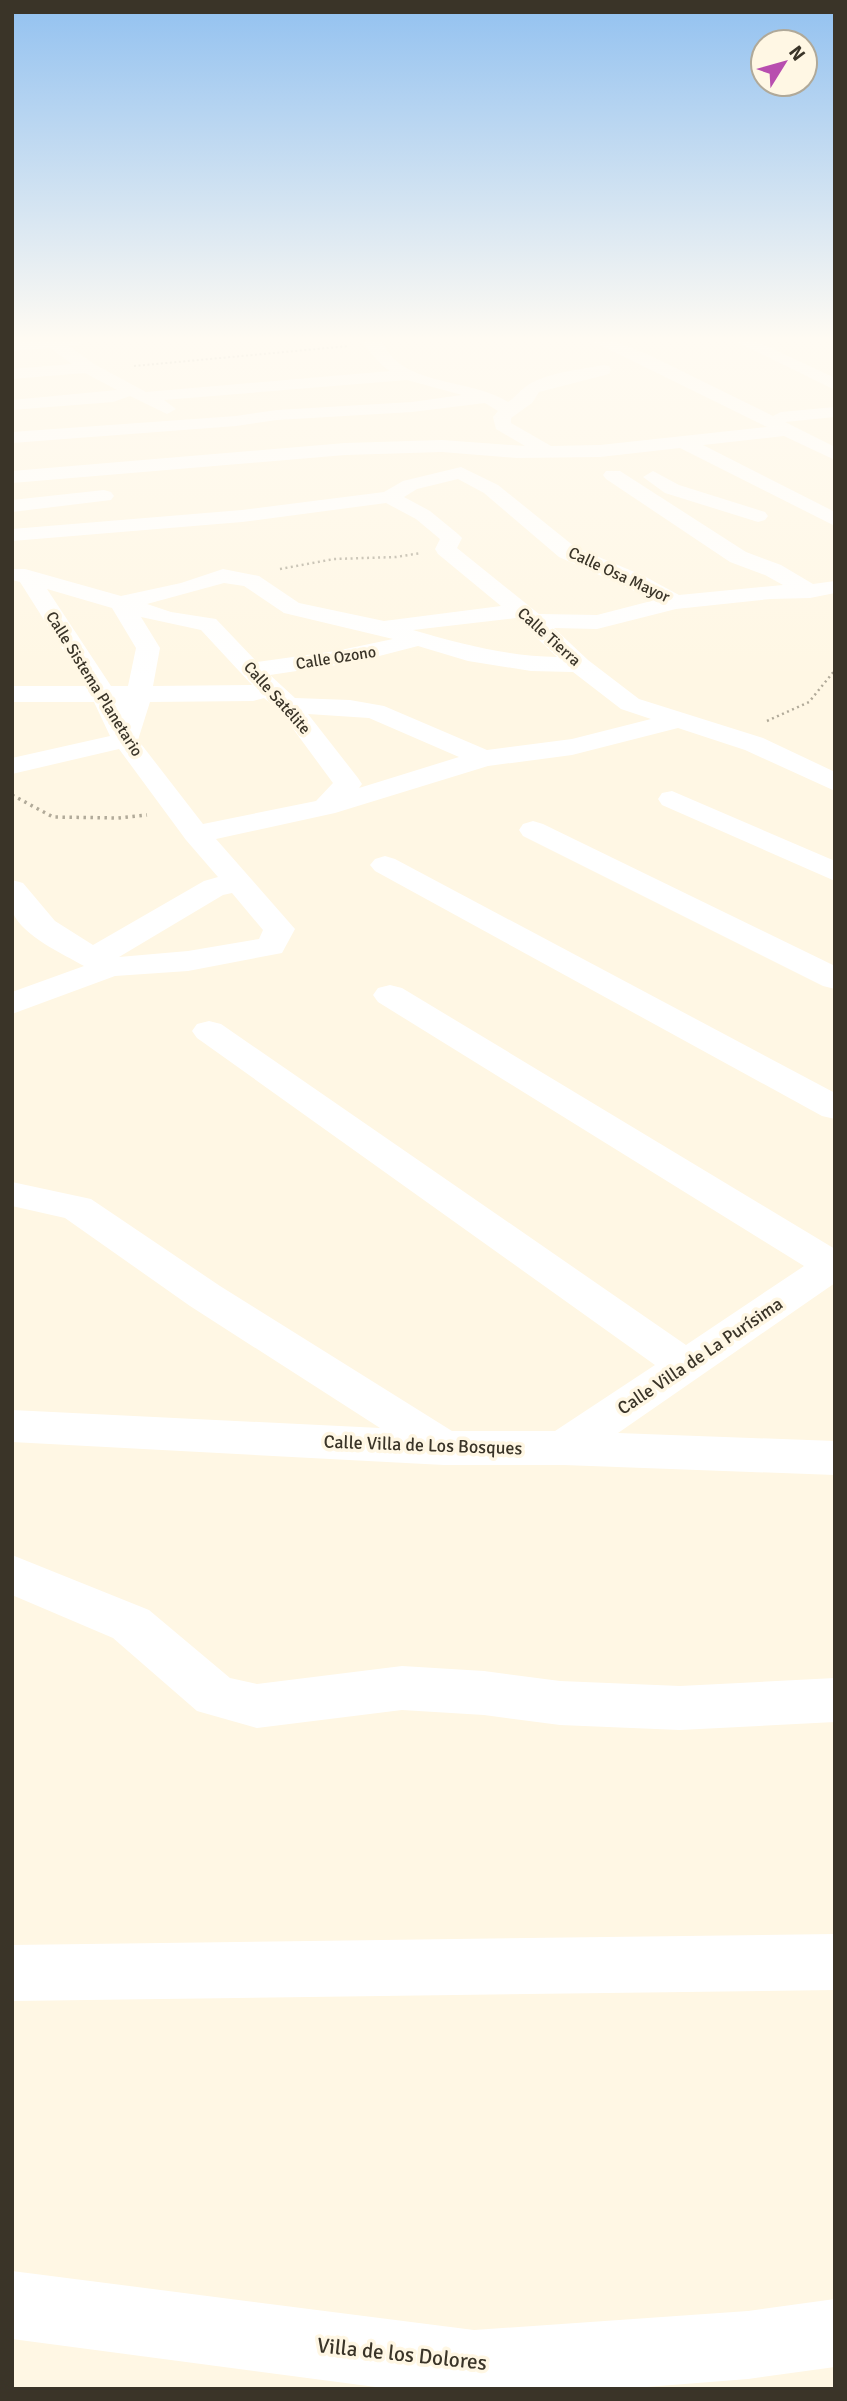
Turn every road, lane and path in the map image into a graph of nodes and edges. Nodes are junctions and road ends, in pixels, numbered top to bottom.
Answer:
1 (241, 453) edge
2 (310, 453) edge
3 (477, 453) edge
4 (613, 453) edge
5 (648, 453) edge
6 (705, 453) edge
7 (302, 454) junction
8 (248, 457) junction
9 (636, 466) junction
10 (262, 473) junction
11 (461, 473) junction
12 (12, 477) edge
13 (239, 478) dead end
14 (127, 494) dead end
15 (835, 494) edge
16 (225, 495) dead end
17 (389, 496) junction
18 (800, 502) junction
19 (17, 505) edge
20 (242, 516) junction
21 (758, 516) junction
22 (835, 520) edge
23 (696, 530) junction
24 (22, 534) edge
25 (446, 549) junction
26 (773, 570) junction
27 (20, 575) edge
28 (223, 576) junction
29 (829, 586) edge
30 (675, 602) junction
31 (121, 603) junction
32 (526, 616) junction
33 (380, 627) junction
34 (417, 639) junction
35 (579, 665) junction
36 (835, 670) edge
37 (261, 680) junction
38 (12, 694) edge
39 (103, 694) junction
40 (139, 695) junction
41 (289, 706) junction
42 (678, 720) junction
43 (719, 731) junction
44 (125, 740) junction
45 (485, 758) junction
46 (12, 766) edge
47 (835, 783) edge
48 (12, 796) edge
49 (672, 799) dead end
50 (325, 807) junction
51 (179, 811) junction
52 (533, 830) dead end
53 (196, 834) junction
54 (385, 865) dead end
55 (835, 872) edge
56 (241, 883) junction
57 (12, 889) edge
58 (53, 937) junction
59 (102, 962) junction
60 (835, 979) edge
61 (390, 995) dead end
62 (20, 1000) edge
63 (209, 1031) dead end
64 (835, 1108) edge
65 (12, 1194) edge
66 (834, 1265) edge
67 (686, 1366) junction
68 (12, 1426) edge
69 (444, 1448) junction
70 (564, 1448) junction
71 (835, 1458) edge
72 (12, 1574) edge
73 (835, 1700) edge
74 (835, 1962) edge
75 (12, 1973) edge
76 (12, 2305) edge
77 (835, 2333) edge

1 - 8 street
2 - 7 street
3 - 11 street
4 - 9 street
5 - 9 street
6 - 18 street
7 - 8 street
7 - 10 street
8 - 10 street
8 - 12 street
9 - 21 street
9 - 23 street
10 - 13 street
11 - 17 street
11 - 30 street, Calle Osa Mayor
14 - 19 street
15 - 18 street
16 - 20 street
17 - 20 street
17 - 25 street, Calle Tierra
18 - 21 street
18 - 22 street
19 - 24 street
20 - 24 street
21 - 23 street
23 - 26 street
25 - 28 path
25 - 32 street, Calle Tierra
26 - 29 street
26 - 29 street
27 - 31 street
27 - 39 street, Calle Sistema Planetario
28 - 31 street
28 - 33 street
29 - 30 street, Calle Ozono
30 - 32 street, Calle Ozono
31 - 37 street, Calle Satélite
31 - 40 street
32 - 33 street, Calle Ozono
32 - 35 street, Calle Tierra
33 - 34 street
34 - 35 street
34 - 37 street, Calle Ozono
35 - 42 street, Calle Tierra
36 - 43 path
37 - 40 street, Calle Ozono
37 - 41 street, Calle Satélite
38 - 39 street, Calle Ozono
39 - 40 street, Calle Ozono
39 - 44 street, Calle Sistema Planetario
40 - 44 street
41 - 45 street
41 - 50 street, Calle Satélite
42 - 43 street, Calle Tierra
42 - 45 street
43 - 47 street, Calle Tierra
44 - 46 street
44 - 51 street, Calle Sistema Planetario
45 - 50 street
48 - 51 path
49 - 55 street
50 - 53 street
51 - 53 street, Calle Sistema Planetario
52 - 60 street
53 - 56 street, Calle Sistema Planetario
54 - 64 street
56 - 59 street
56 - 59 street, Calle Sistema Planetario
57 - 58 street
58 - 59 street
58 - 62 street
59 - 62 street
61 - 66 street
63 - 67 street
65 - 69 street
66 - 67 street, Calle Villa de La Purísima
67 - 70 street, Calle Villa de La Purísima
68 - 69 street, Calle Villa de Los Bosques
69 - 70 street, Calle Villa de Los Bosques
70 - 71 street, Calle Villa de Los Bosques
72 - 73 street
74 - 75 street
76 - 77 street, Villa de los Dolores

